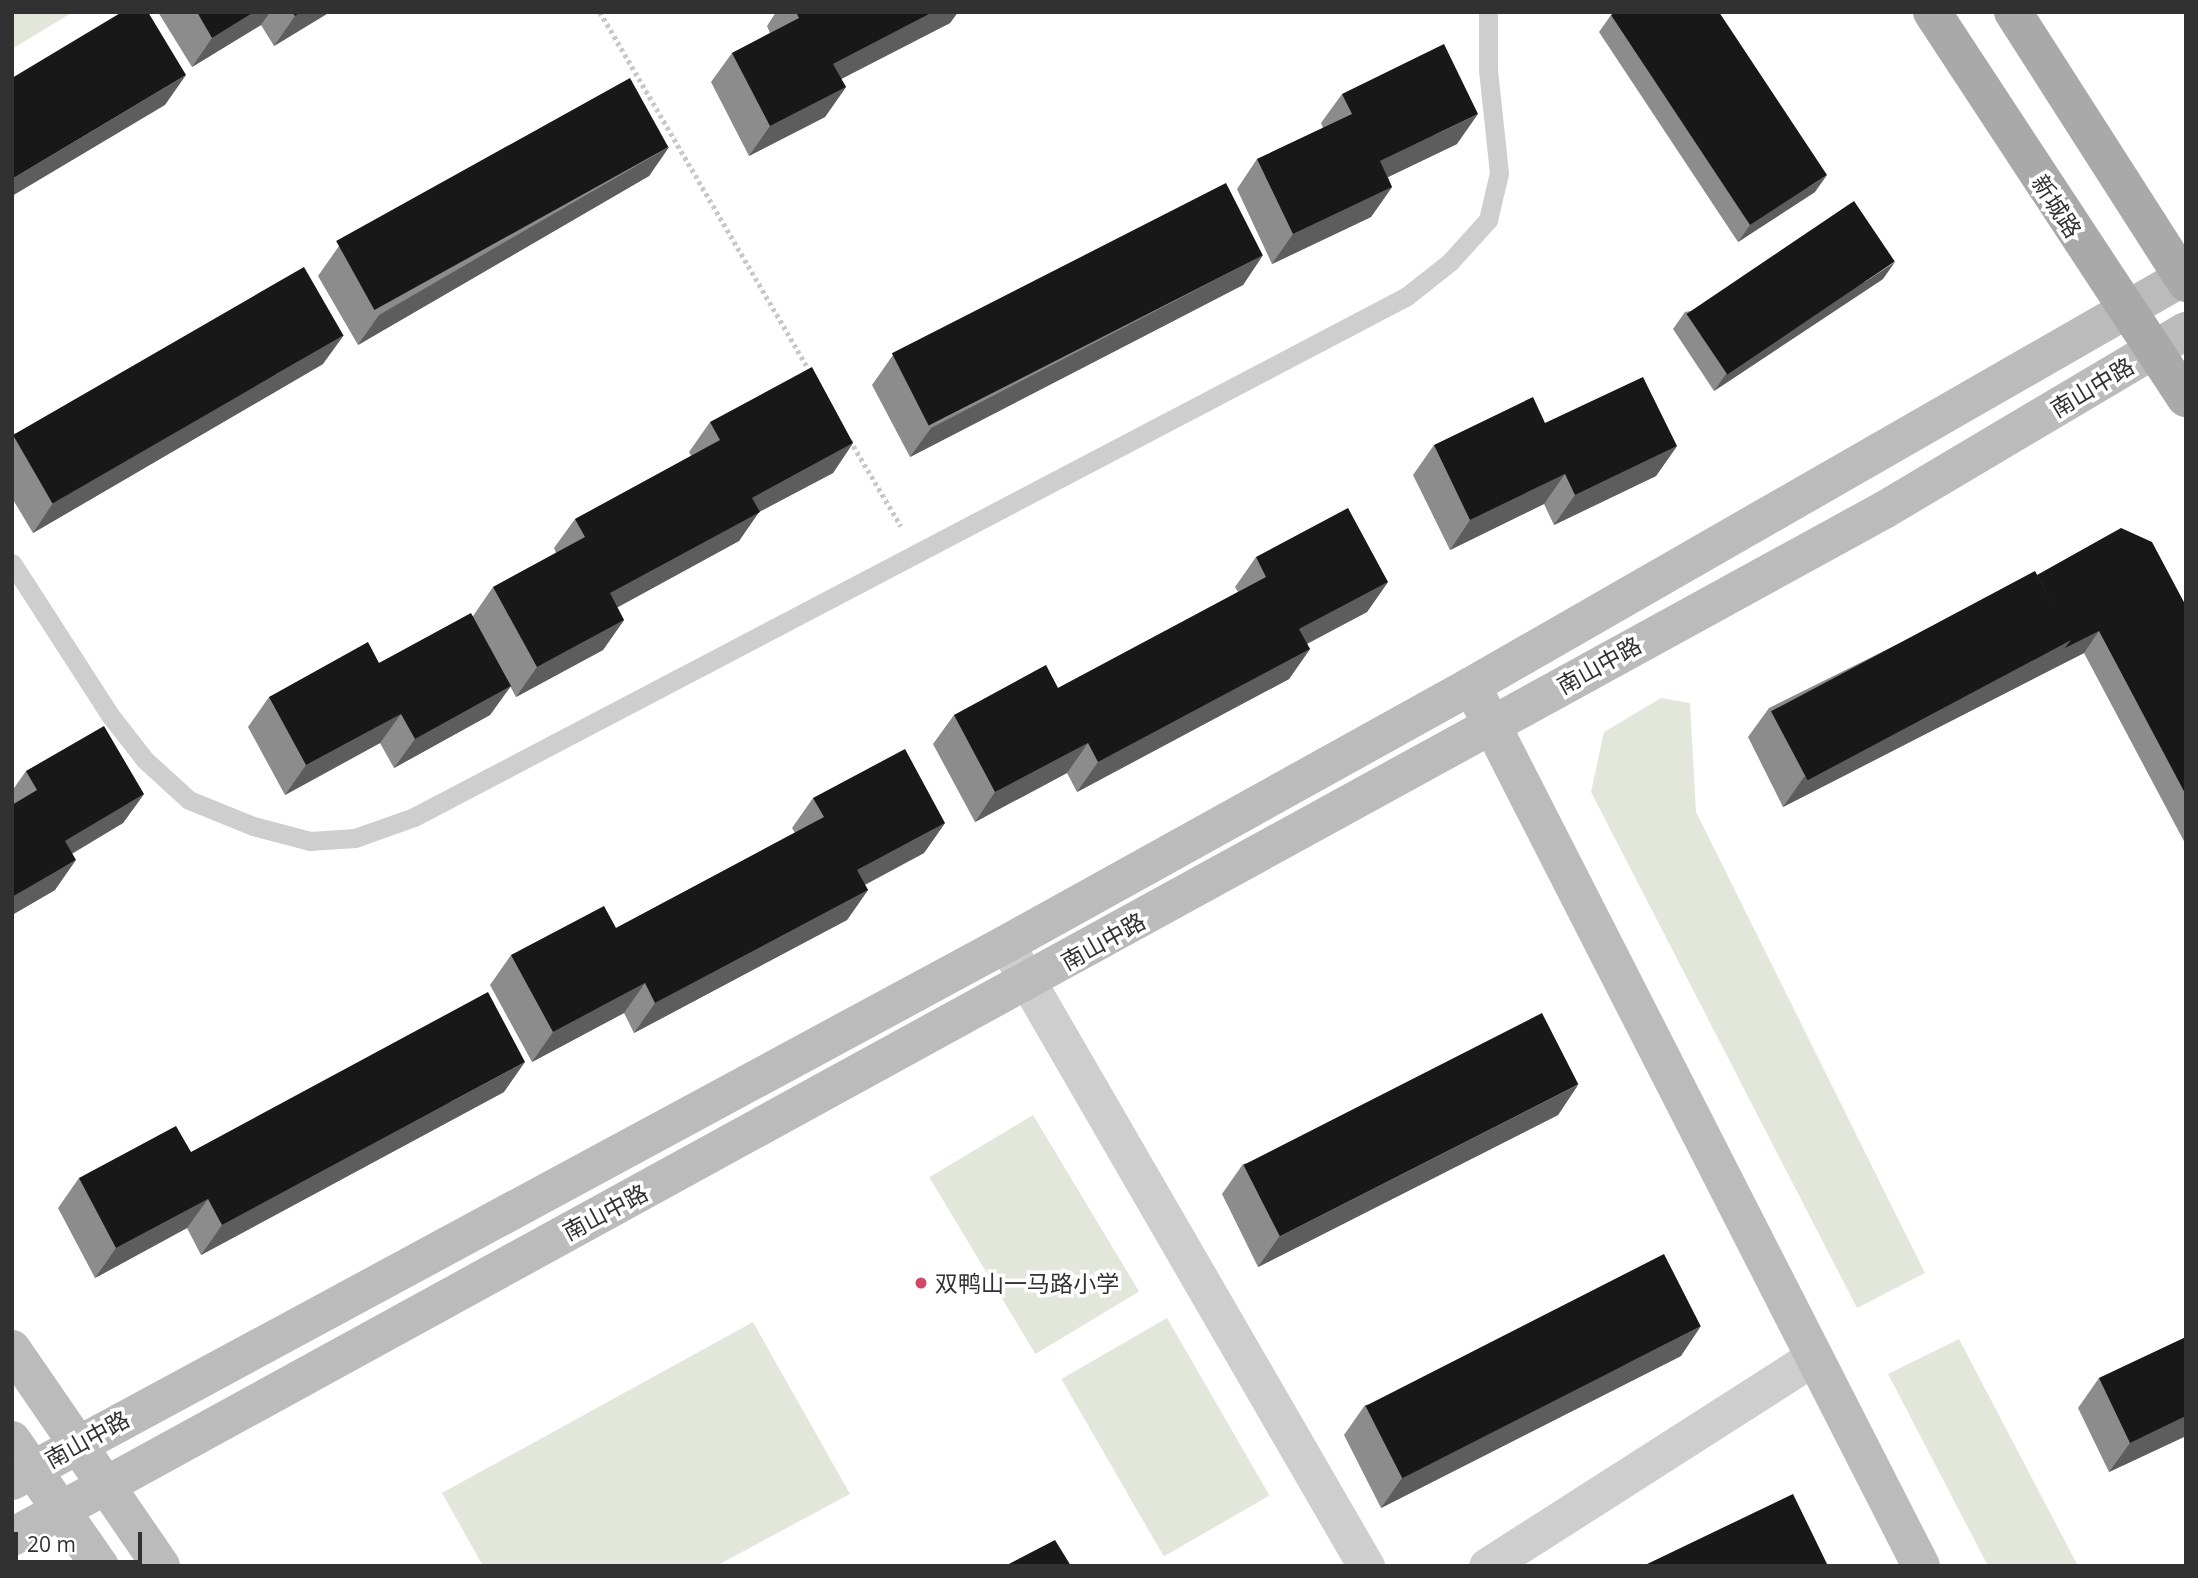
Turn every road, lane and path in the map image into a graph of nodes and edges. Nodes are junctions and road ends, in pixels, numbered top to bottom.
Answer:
1 (600, 12) edge
2 (1488, 12) edge
3 (1932, 12) edge
4 (2013, 12) edge
5 (2184, 280) edge
6 (2124, 309) junction
7 (2186, 331) edge
8 (2154, 350) junction
9 (818, 385) edge
10 (2186, 398) edge
11 (847, 433) edge
12 (917, 554) junction
13 (12, 563) edge
14 (1471, 686) junction
15 (1493, 723) junction
16 (1006, 944) junction
17 (1028, 983) junction
18 (12, 1349) edge
19 (1814, 1357) junction
20 (79, 1444) junction
21 (19, 1464) edge
22 (107, 1485) junction
23 (61, 1510) junction
24 (12, 1537) edge
25 (100, 1566) edge
26 (162, 1566) edge
27 (1366, 1566) edge
28 (1487, 1566) edge
29 (1921, 1566) edge

1 - 9 path
2 - 12 lane
3 - 6 main road, 新城路
4 - 5 main road
5 - 6 street, 南山中路
6 - 8 main road, 新城路
6 - 14 street, 南山中路
7 - 8 street, 南山中路
8 - 10 main road, 新城路
8 - 15 street, 南山中路
11 - 12 path
12 - 13 lane
14 - 15 street
14 - 16 street, 南山中路
15 - 17 street, 南山中路
15 - 19 street
16 - 17 street
16 - 20 street, 南山中路
17 - 22 street, 南山中路
17 - 27 street
18 - 20 street
19 - 28 street
19 - 29 street
20 - 21 street, 南山中路
20 - 22 street
21 - 23 street
22 - 23 street, 南山中路
22 - 26 street
23 - 24 street, 南山中路
23 - 25 street

